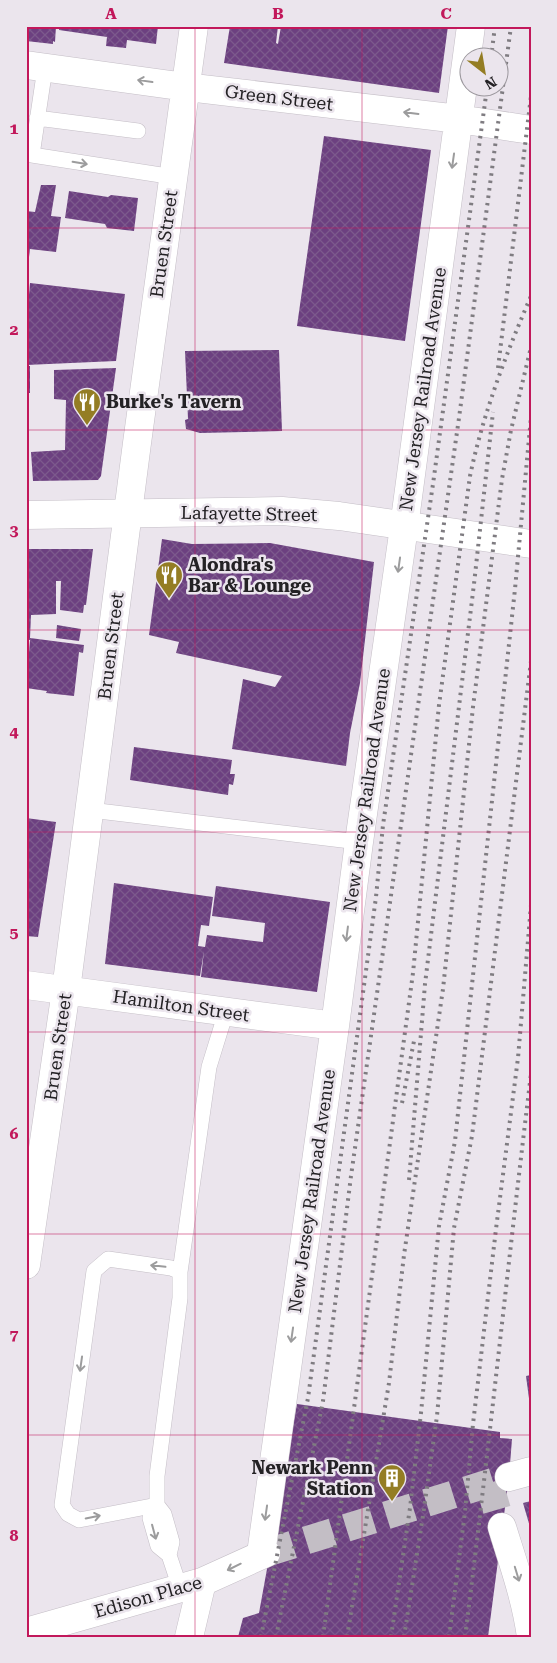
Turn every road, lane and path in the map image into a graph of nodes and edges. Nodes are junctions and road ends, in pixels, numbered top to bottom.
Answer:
1 (194, 26) edge
2 (471, 26) edge
3 (36, 66) edge
4 (186, 87) junction
5 (37, 118) junction
6 (459, 119) junction
7 (531, 130) edge
8 (138, 131) dead end
9 (174, 177) junction
10 (129, 513) junction
11 (26, 515) edge
12 (404, 527) junction
13 (531, 544) edge
14 (90, 810) junction
15 (359, 842) junction
16 (26, 985) edge
17 (66, 990) junction
18 (226, 1012) junction
19 (335, 1026) junction
20 (26, 1264) edge
21 (180, 1272) junction
22 (157, 1505) junction
23 (502, 1527) tunnel mouth
24 (263, 1553) joint
25 (191, 1585) junction
26 (26, 1632) edge
27 (189, 1637) edge
28 (531, 1637) edge

1 - 4 street, Bruen Street
2 - 6 street, New Jersey Railroad Avenue
4 -> 3 street, Green Street
3 - 5 lane
6 -> 4 street, Green Street
4 - 9 street, Bruen Street
5 - 8 lane
5 -> 9 lane
6 - 7 street, Green Street
6 -> 12 street, New Jersey Railroad Avenue
9 - 10 street, Bruen Street
10 - 11 street, Lafayette Street
10 - 12 street, Lafayette Street
10 - 14 street, Bruen Street
12 - 13 street, Lafayette Street
12 -> 15 street, New Jersey Railroad Avenue
14 - 15 lane
14 - 17 street, Bruen Street
15 -> 19 street, New Jersey Railroad Avenue
16 - 17 street, Hamilton Street
17 - 18 street, Hamilton Street
17 - 20 street, Bruen Street
18 - 19 street, Hamilton Street
18 - 21 lane
19 -> 24 street, New Jersey Railroad Avenue
21 - 22 lane
21 -> 22 lane
22 - 25 lane
23 -> 28 street
24 -> 25 street, Edison Place
25 - 26 street, Edison Place
25 - 27 street

